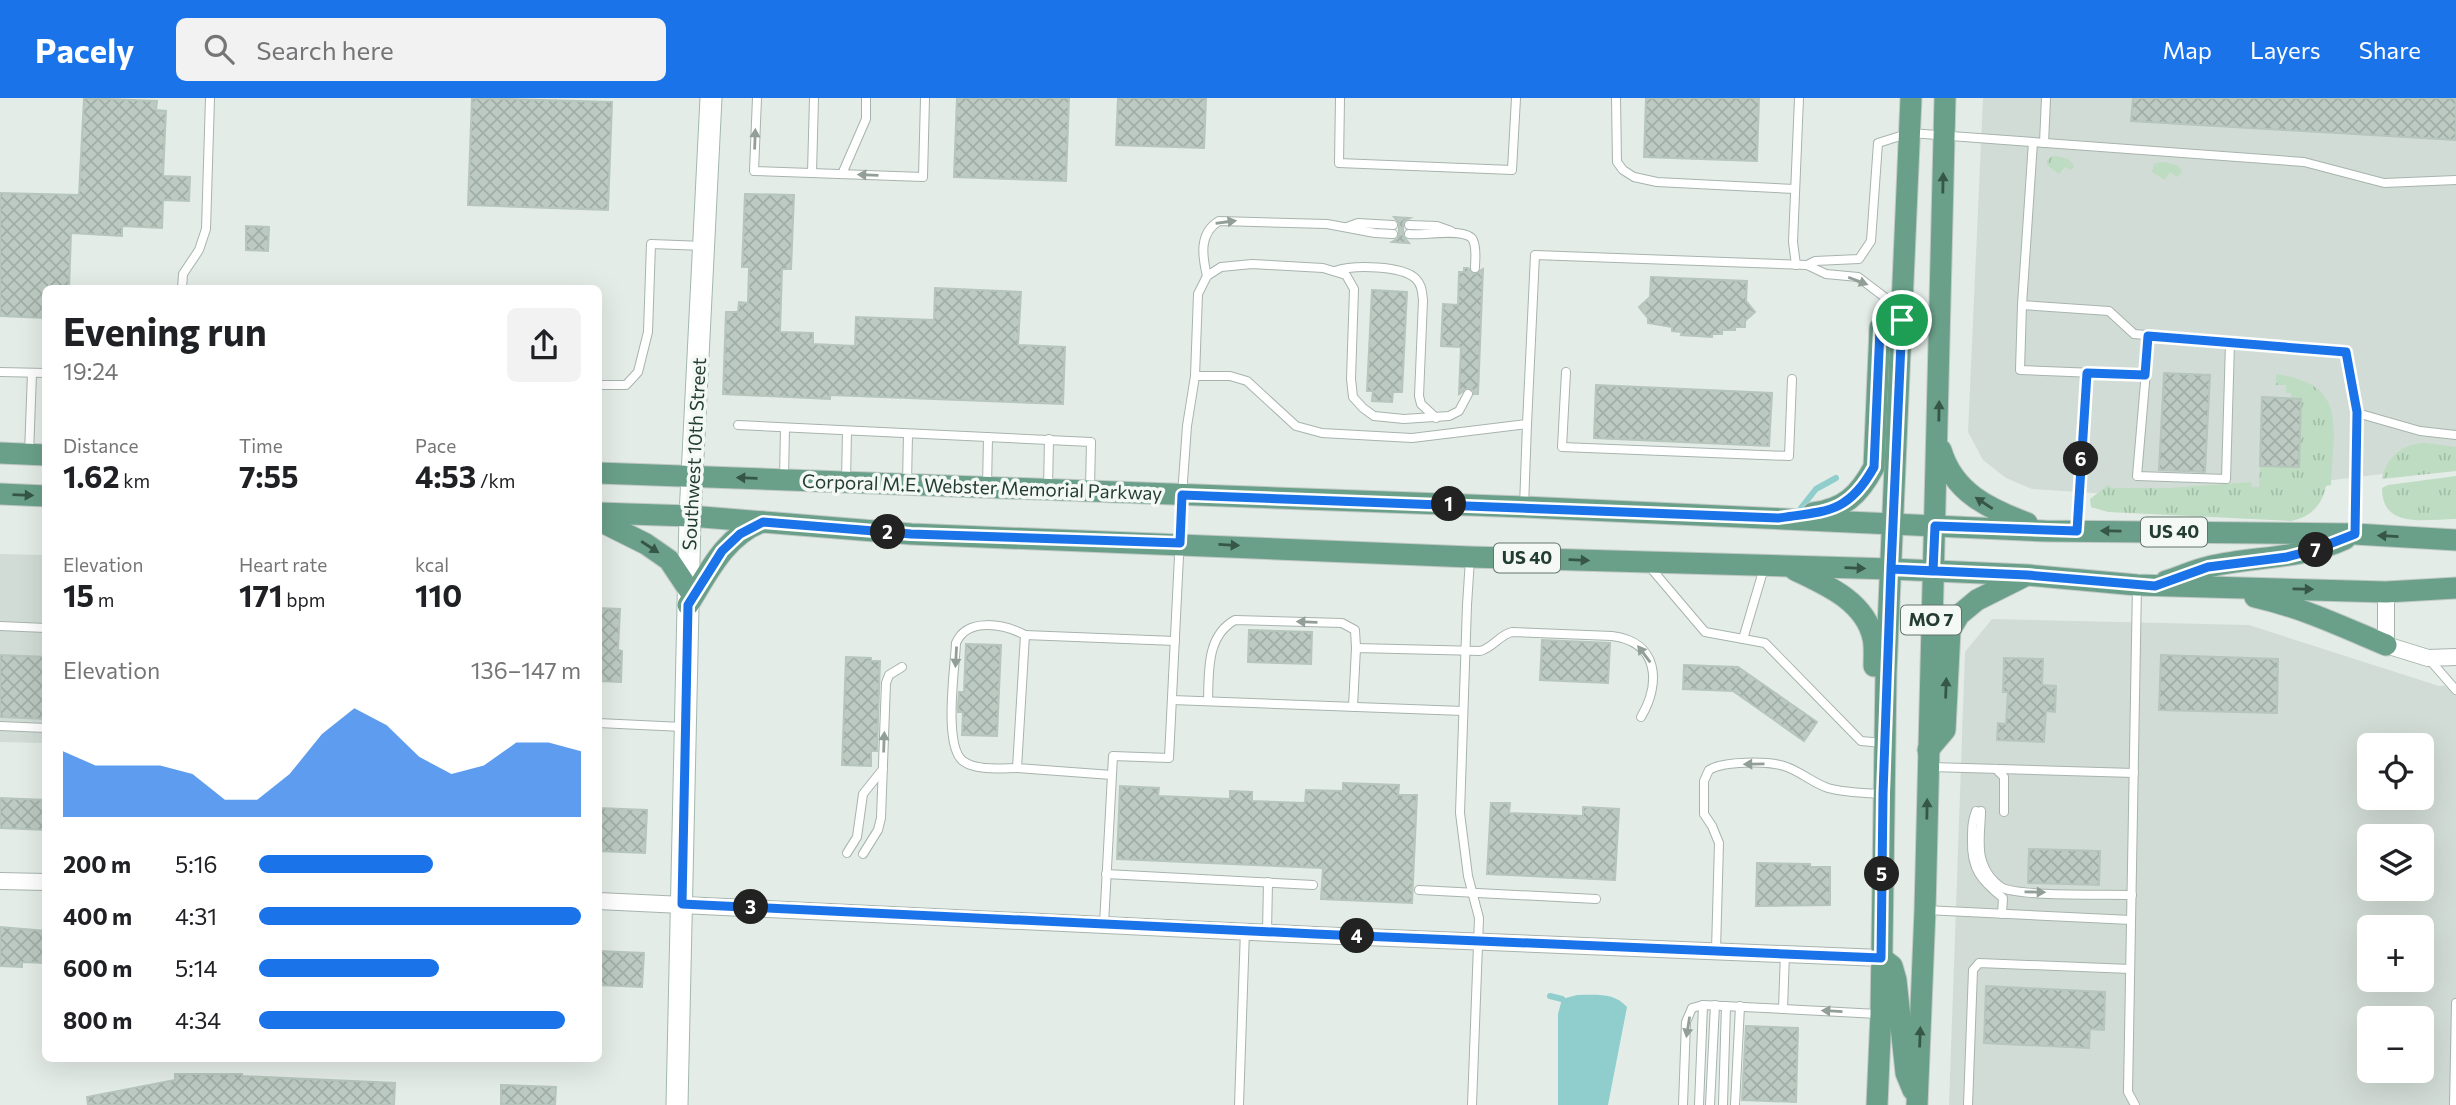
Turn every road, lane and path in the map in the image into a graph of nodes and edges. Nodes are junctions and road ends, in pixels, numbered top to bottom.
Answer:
1 (210, 98) edge
2 (711, 98) edge
3 (757, 98) edge
4 (814, 98) edge
5 (866, 98) edge
6 (925, 98) edge
7 (1340, 98) edge
8 (1516, 98) edge
9 (1616, 98) edge
10 (1799, 98) edge
11 (1911, 98) edge
12 (1945, 98) edge
13 (2046, 98) edge
14 (1910, 133) junction
15 (1944, 135) junction
16 (2033, 142) junction
17 (2043, 143) junction
18 (812, 173) junction
19 (842, 174) junction
20 (2456, 180) edge
21 (1795, 189) junction
22 (1393, 229) dead end
23 (1409, 230) dead end
24 (704, 246) junction
25 (1796, 265) junction
26 (1807, 265) junction
27 (1475, 268) dead end
28 (1335, 272) junction
29 (1207, 276) junction
30 (182, 285) edge
31 (2022, 305) junction
32 (1902, 315) junction
33 (2148, 336) junction
34 (2230, 343) junction
35 (0, 372) edge
36 (1566, 372) dead end
37 (32, 373) junction
38 (42, 373) edge
39 (2087, 373) junction
40 (2145, 375) junction
41 (1195, 376) junction
42 (1792, 379) dead end
43 (602, 385) edge
44 (1468, 394) dead end
45 (2357, 412) junction
46 (1436, 418) junction
47 (1527, 424) junction
48 (738, 425) dead end
49 (785, 428) junction
50 (847, 431) junction
51 (908, 434) junction
52 (2456, 435) edge
53 (988, 437) junction
54 (1049, 439) junction
55 (1938, 440) junction
56 (0, 453) edge
57 (37, 455) edge
58 (602, 472) edge
59 (694, 476) junction
60 (784, 479) junction
61 (846, 482) junction
62 (907, 484) junction
63 (987, 487) junction
64 (1048, 490) junction
65 (1090, 491) junction
66 (0, 494) edge
67 (1182, 495) junction
68 (42, 496) edge
69 (1524, 507) junction
70 (602, 513) edge
71 (690, 516) junction
72 (1778, 518) junction
73 (602, 522) edge
74 (763, 522) junction
75 (1893, 524) junction
76 (1935, 526) junction
77 (2045, 531) junction
78 (2077, 531) junction
79 (2355, 534) junction
80 (2456, 540) edge
81 (1180, 543) junction
82 (1471, 556) junction
83 (1645, 562) junction
84 (1765, 565) junction
85 (1787, 566) junction
86 (1891, 569) junction
87 (1933, 571) junction
88 (2027, 575) junction
89 (2146, 585) junction
90 (2205, 587) junction
91 (2456, 588) edge
92 (2386, 592) junction
93 (689, 597) junction
94 (0, 626) edge
95 (42, 628) edge
96 (1025, 635) junction
97 (1743, 639) junction
98 (1175, 641) junction
99 (2386, 645) junction
100 (1356, 648) junction
101 (1465, 651) junction
102 (2456, 657) edge
103 (2428, 658) junction
104 (902, 667) dead end
105 (2456, 691) edge
106 (1172, 699) junction
107 (1208, 701) junction
108 (1353, 707) junction
109 (1463, 711) junction
110 (1641, 717) dead end
111 (1885, 721) junction
112 (602, 723) edge
113 (0, 726) edge
114 (686, 727) junction
115 (42, 728) edge
116 (1885, 743) junction
117 (1928, 759) junction
118 (1017, 768) junction
119 (883, 769) junction
120 (1996, 769) junction
121 (2134, 773) junction
122 (1112, 775) junction
123 (1883, 794) junction
124 (2004, 812) dead end
125 (847, 853) dead end
126 (863, 854) dead end
127 (1106, 874) junction
128 (0, 881) edge
129 (42, 882) edge
130 (1268, 882) junction
131 (1313, 885) dead end
132 (1419, 890) dead end
133 (1472, 892) junction
134 (2132, 895) junction
135 (1596, 899) dead end
136 (602, 901) edge
137 (682, 904) junction
138 (1925, 910) junction
139 (2002, 914) junction
140 (2132, 920) junction
141 (1104, 924) junction
142 (1245, 930) junction
143 (1266, 932) junction
144 (1478, 941) junction
145 (1716, 950) junction
146 (1785, 953) junction
147 (1881, 958) junction
148 (2130, 969) junction
149 (2456, 1003) edge
150 (1703, 1005) junction
151 (1716, 1005) junction
152 (1726, 1006) junction
153 (1740, 1006) junction
154 (1783, 1009) junction
155 (1881, 1014) junction
156 (1917, 1103) edge
157 (677, 1105) edge
158 (1239, 1105) edge
159 (1472, 1105) edge
160 (1683, 1105) edge
161 (1699, 1105) edge
162 (1710, 1105) edge
163 (1723, 1105) edge
164 (1735, 1105) edge
165 (1877, 1105) edge
166 (1968, 1105) edge
167 (2135, 1105) edge
168 (2454, 1105) edge

1 - 30 lane
2 - 24 street, Southwest 10th Street
18 -> 3 lane
4 - 18 lane
5 - 19 lane
6 -> 19 lane
7 - 8 lane
9 - 21 lane
10 - 21 lane
11 - 14 main road, MO 7
12 - 15 main road, MO 7
13 - 17 lane
14 - 15 lane
14 - 26 lane
14 - 32 main road, MO 7
15 - 16 lane
55 -> 15 main road, MO 7
16 - 17 lane
16 - 31 lane
17 - 20 lane
18 - 19 lane
21 - 25 lane
29 -> 22 lane
23 - 27 lane
24 - 43 lane
24 - 59 street, Southwest 10th Street
25 - 26 lane
25 - 47 lane
26 -> 32 lane
28 - 29 lane
28 - 46 lane
28 - 46 lane
29 - 41 lane
31 - 33 lane
31 - 39 lane
32 - 72 main road
32 - 75 main road, MO 7
33 - 34 lane
33 - 40 lane
34 - 40 lane
34 - 45 lane
35 - 37 lane
36 - 42 lane
37 - 38 lane
37 - 57 lane
39 - 40 lane
39 - 78 lane
41 - 47 lane
41 - 67 lane
44 - 46 lane
45 - 52 lane
45 - 79 lane
47 - 69 lane
48 - 49 lane
49 - 50 lane
49 - 60 lane
50 - 51 lane
50 - 61 lane
51 - 53 lane
51 - 62 lane
53 - 54 lane
53 - 63 lane
54 - 64 lane
54 - 65 lane
55 - 76 main road, MO 7
77 -> 55 main road
56 - 57 main road
58 - 59 main road, Corporal M.E. Webster Memorial Parkway / US 40
60 -> 59 main road, Corporal M.E. Webster Memorial Parkway / US 40
59 - 71 street, Southwest 10th Street
60 - 61 main road, Corporal M.E. Webster Memorial Parkway / US 40
61 - 62 main road, Corporal M.E. Webster Memorial Parkway / US 40
62 - 63 main road, Corporal M.E. Webster Memorial Parkway / US 40
63 - 64 main road, Corporal M.E. Webster Memorial Parkway / US 40
64 - 65 main road, Corporal M.E. Webster Memorial Parkway / US 40
65 - 67 main road, Corporal M.E. Webster Memorial Parkway / US 40
66 -> 68 main road
67 - 69 main road, Corporal M.E. Webster Memorial Parkway / US 40
67 - 81 lane
69 - 72 main road, Corporal M.E. Webster Memorial Parkway / US 40
70 - 71 main road, US 40
71 - 74 main road, US 40
71 - 93 street, Southwest 10th Street
72 - 75 main road, Corporal M.E. Webster Memorial Parkway / US 40
73 -> 93 main road
74 - 81 main road, US 40
74 - 93 main road
75 - 76 main road, Corporal M.E. Webster Memorial Parkway / US 40
75 - 86 main road, MO 7
76 - 77 main road, Corporal M.E. Webster Memorial Parkway / US 40
76 - 87 main road, MO 7
77 - 78 main road, Corporal M.E. Webster Memorial Parkway / US 40
79 -> 78 main road, Corporal M.E. Webster Memorial Parkway / US 40
80 -> 79 main road, Corporal M.E. Webster Memorial Parkway / US 40
79 - 89 main road
81 -> 82 main road, US 40
81 - 98 lane
82 -> 83 main road, US 40
82 - 101 lane
83 - 84 main road, US 40
83 - 97 lane
84 - 85 main road, US 40
84 - 97 lane
85 -> 86 main road, US 40
85 - 111 main road
86 - 87 main road, US 40
86 - 111 main road, MO 7
87 - 88 main road, US 40
87 - 117 main road, MO 7
88 - 89 main road, US 40
117 -> 88 main road
89 - 90 main road, US 40
89 - 121 lane
90 -> 92 main road, US 40
90 - 99 main road
91 - 92 main road, US 40
92 - 99 street
93 - 114 street, Southwest 10th Street
94 - 95 lane
96 - 98 lane
96 - 118 lane
96 -> 118 lane
97 - 116 lane
98 - 106 lane
99 - 103 street
100 - 101 lane
100 -> 107 lane
100 - 108 lane
101 - 109 lane
110 -> 101 lane
102 - 103 street
103 - 105 lane
119 -> 104 lane
106 - 107 lane
106 - 122 lane
107 - 108 lane
108 - 109 lane
109 - 133 lane
111 - 116 main road, MO 7
112 - 114 lane
113 - 115 lane
114 - 137 street, Southwest 10th Street
116 - 123 main road, MO 7
117 - 120 lane
138 -> 117 main road, MO 7
118 - 122 lane
119 - 125 lane
119 - 126 lane
120 - 121 lane
120 - 124 lane
121 - 134 lane
122 - 127 lane
123 -> 145 lane
123 - 147 main road, MO 7
127 - 130 lane
127 - 141 lane
128 - 129 street
130 - 131 lane
130 - 143 lane
132 - 133 lane
133 - 135 lane
133 - 144 lane
139 -> 134 lane
134 - 140 lane
136 - 137 street
137 - 141 street
137 - 157 street, Southwest 10th Street
138 - 139 lane
156 -> 138 main road, MO 7
139 - 140 lane
140 - 148 lane
141 - 142 street
142 - 143 street
142 - 158 lane
143 - 144 street
144 - 145 street
144 - 159 lane
145 - 146 street
146 - 147 street
146 - 154 lane
147 - 155 main road, MO 7
147 - 156 main road
148 - 166 lane
148 - 167 lane
149 - 168 lane
150 - 151 lane
150 -> 160 lane
150 - 161 lane
151 - 152 lane
151 - 162 lane
152 - 153 lane
152 - 163 lane
153 - 154 lane
153 - 164 lane
155 -> 154 lane
155 - 165 main road, MO 7

